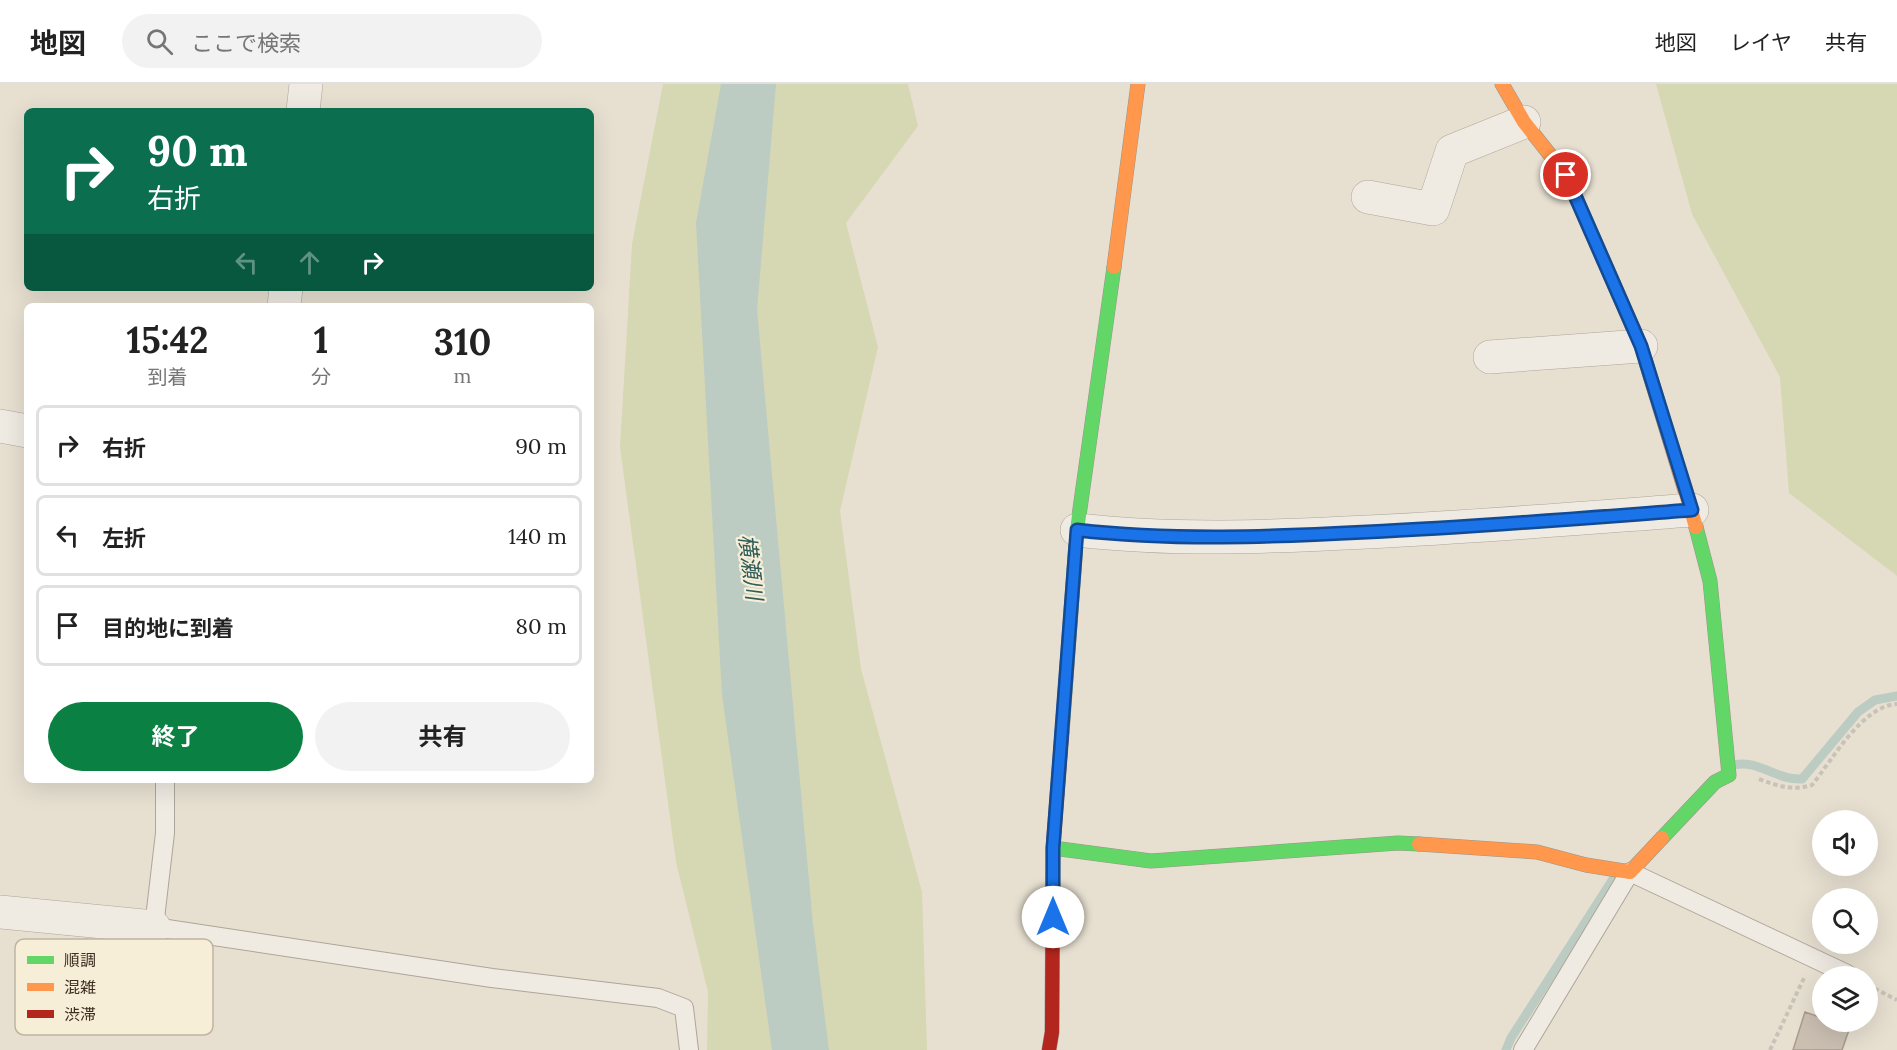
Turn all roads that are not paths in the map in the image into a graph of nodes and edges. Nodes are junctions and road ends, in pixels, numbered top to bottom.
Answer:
1 (306, 84) edge
2 (1138, 84) edge
3 (1502, 84) edge
4 (303, 108) edge
5 (1524, 122) junction
6 (1368, 197) dead end
7 (1641, 346) junction
8 (1490, 357) dead end
9 (0, 426) edge
10 (24, 430) edge
11 (1692, 510) junction
12 (1077, 530) junction
13 (165, 783) edge
14 (1053, 848) junction
15 (1630, 872) junction
16 (0, 912) edge
17 (154, 927) junction
18 (1830, 966) edge
19 (689, 1050) edge
20 (1049, 1050) edge
21 (1523, 1050) edge

1 - 4 street
2 - 12 street
3 - 5 street
5 - 6 street
5 - 7 street
7 - 8 street
7 - 11 street
9 - 10 street
11 - 12 street
11 - 15 street
12 - 14 street
13 - 17 lane
14 - 15 street
14 - 20 street
15 - 18 lane
15 - 21 lane
16 - 17 street
17 - 19 lane

